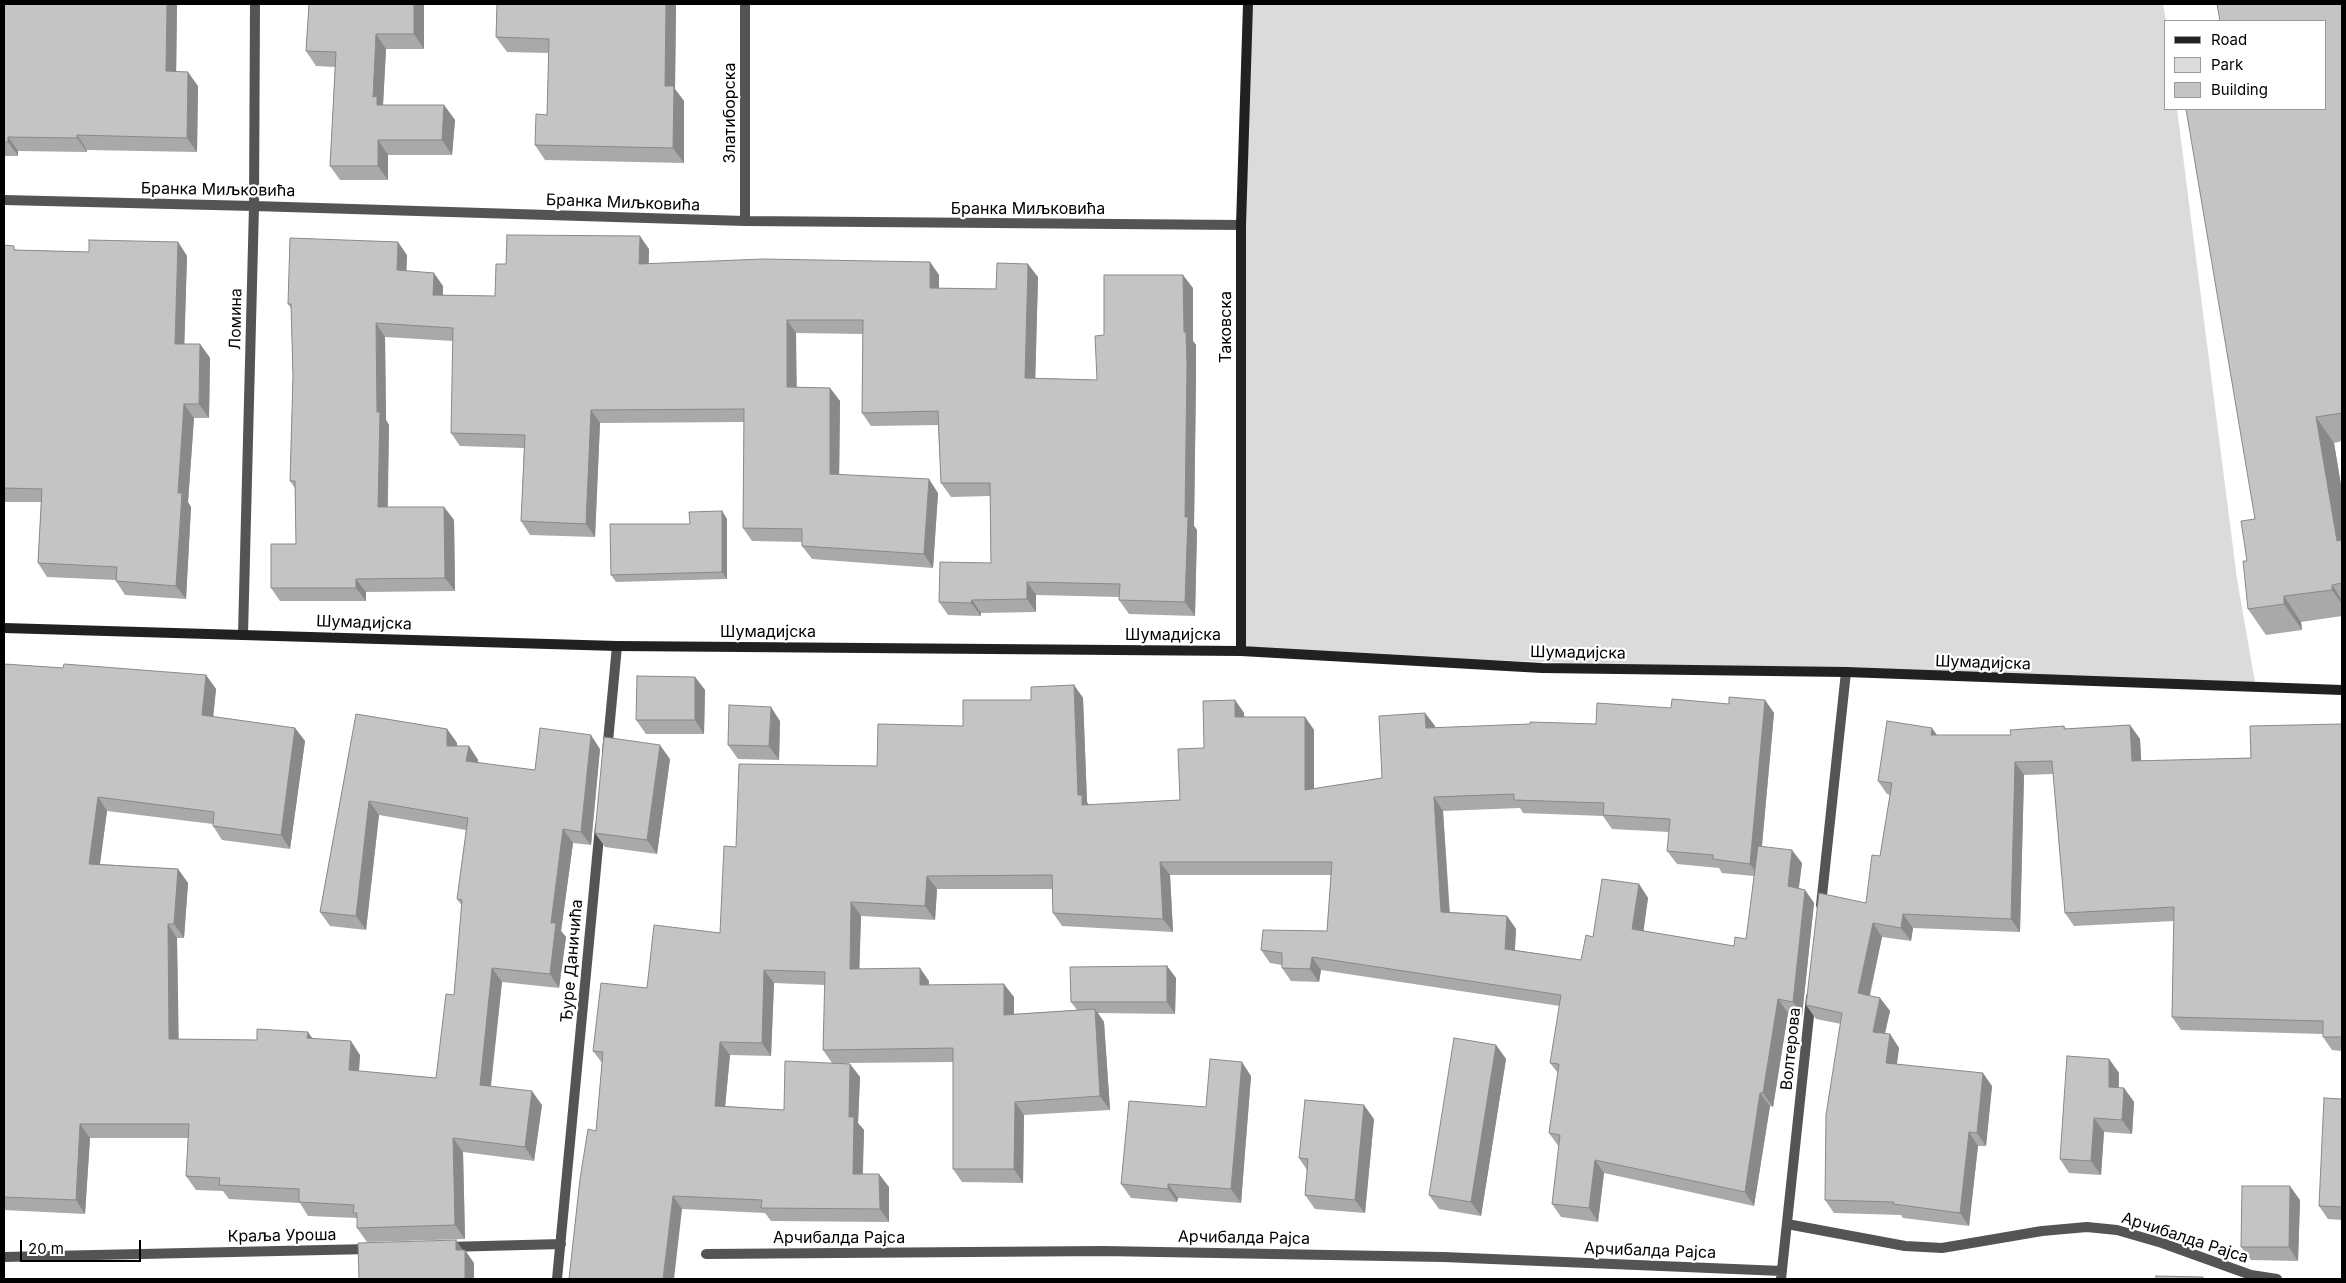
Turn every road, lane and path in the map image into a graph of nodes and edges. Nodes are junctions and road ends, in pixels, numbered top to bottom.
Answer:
1 (256, 4) edge
2 (745, 4) edge
3 (1248, 4) edge
4 (4, 200) edge
5 (254, 206) junction
6 (745, 222) junction
7 (1241, 225) junction
8 (4, 628) edge
9 (243, 634) junction
10 (617, 646) junction
11 (1241, 651) junction
12 (1846, 672) junction
13 (2342, 690) edge
14 (606, 763) edge
15 (602, 812) edge
16 (1820, 918) edge
17 (1812, 988) edge
18 (1787, 1224) junction
19 (561, 1244) junction
20 (431, 1247) edge
21 (382, 1248) edge
22 (706, 1254) dead end
23 (4, 1257) edge
24 (1781, 1275) edge
25 (557, 1279) edge
26 (2277, 1279) edge

1 - 5 street, Ломина
2 - 6 street, Златиборска
3 - 7 street, Таковска
4 - 5 street, Бранка Миљковића
5 - 6 street, Бранка Миљковића
5 - 9 street, Ломина
6 - 7 street, Бранка Миљковића
7 - 11 street, Таковска
8 - 9 street, Шумадијска
9 - 10 street, Шумадијска
10 - 11 street, Шумадијска
10 - 14 street
11 - 12 street, Шумадијска
12 - 13 street, Шумадијска
12 - 16 street
15 - 19 street, Ђуре Даничића
17 - 18 street, Волтерова
18 - 24 street, Волтерова
18 - 26 street, Арчибалда Рајса
19 - 20 street
19 - 25 street, Ђуре Даничића
21 - 23 street, Краља Уроша
22 - 24 street, Арчибалда Рајса

